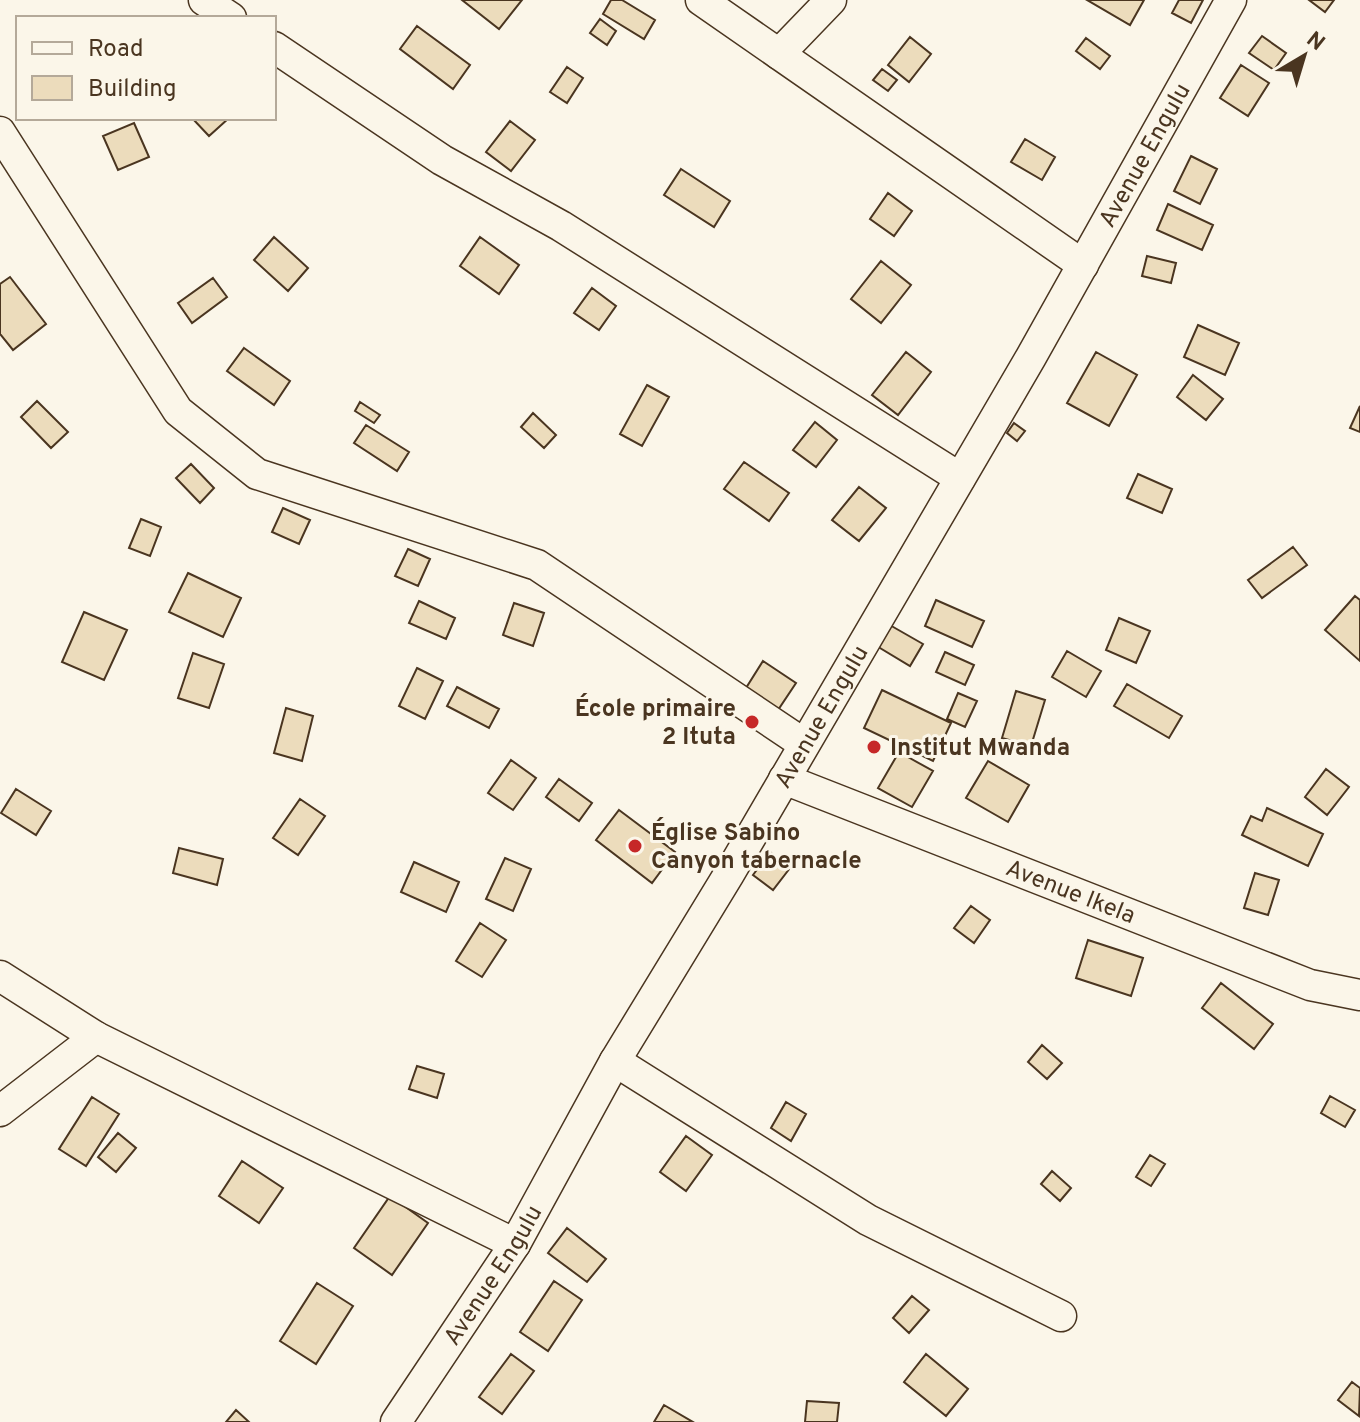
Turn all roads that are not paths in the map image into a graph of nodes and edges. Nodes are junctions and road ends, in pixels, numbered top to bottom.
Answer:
1 (204, 0) edge
2 (701, 0) edge
3 (831, 0) edge
4 (1231, 0) edge
5 (228, 16) edge
6 (276, 48) edge
7 (779, 54) junction
8 (0, 132) edge
9 (1083, 265) junction
10 (960, 478) junction
11 (804, 744) junction
12 (784, 779) junction
13 (0, 976) edge
14 (1360, 995) edge
15 (96, 1037) junction
16 (615, 1061) junction
17 (0, 1111) edge
18 (515, 1244) junction
19 (1061, 1316) dead end
20 (396, 1422) edge

1 - 5 street
2 - 7 street
3 - 7 street
4 - 9 street, Avenue Engulu
6 - 10 street
7 - 9 street
8 - 11 street
9 - 10 street, Avenue Engulu
10 - 11 street, Avenue Engulu
11 - 12 street, Avenue Engulu
12 - 14 street, Avenue Ikela
12 - 16 street, Avenue Engulu
13 - 15 street
15 - 17 street
15 - 18 street
16 - 18 street, Avenue Engulu
16 - 19 street
18 - 20 street, Avenue Engulu

